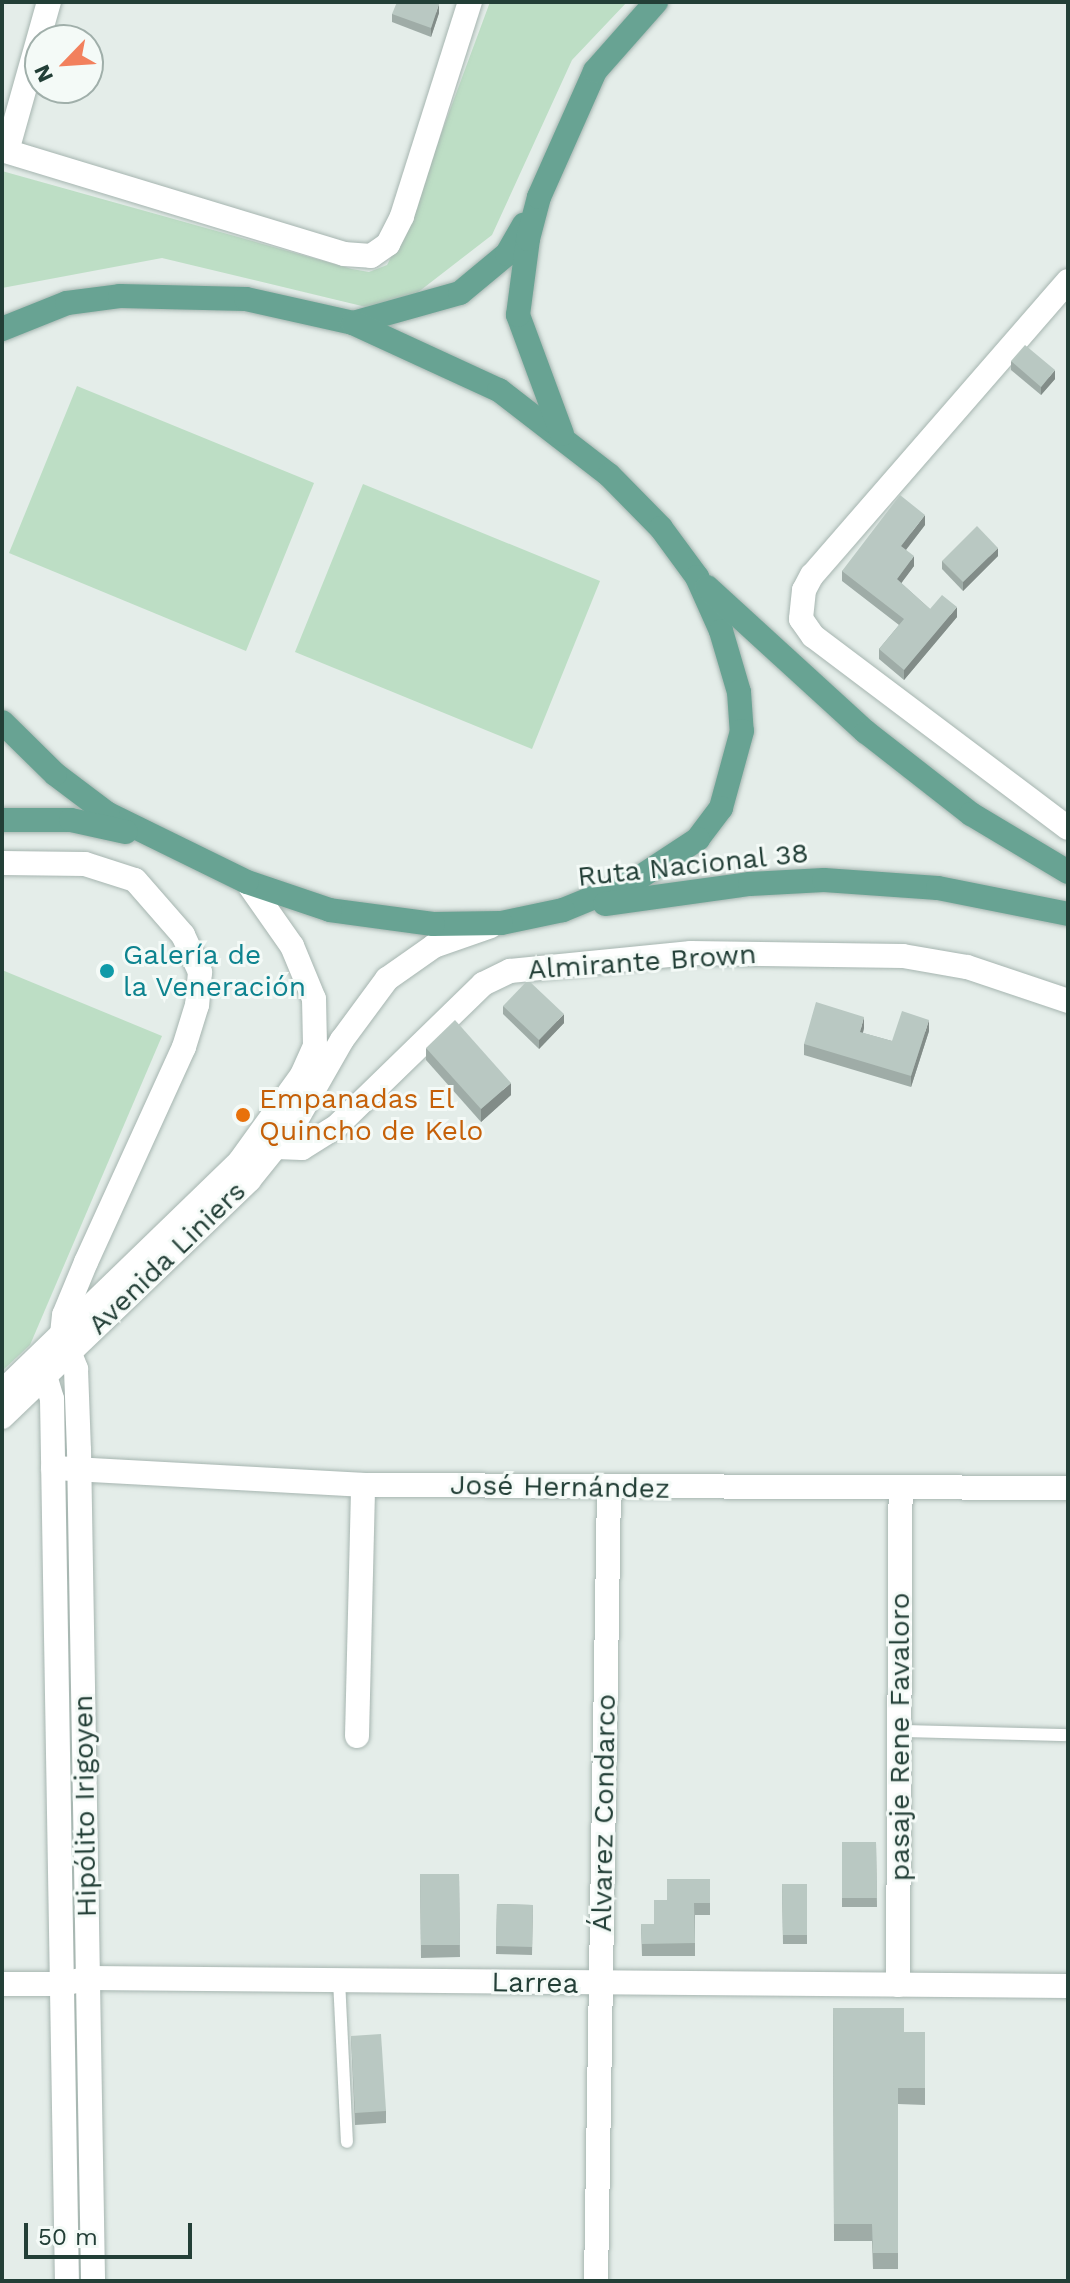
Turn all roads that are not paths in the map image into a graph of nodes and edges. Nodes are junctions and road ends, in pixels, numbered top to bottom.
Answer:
1 (49, 2) edge
2 (470, 2) edge
3 (656, 2) edge
4 (4, 151) edge
5 (539, 197) junction
6 (1068, 281) edge
7 (27, 315) junction
8 (2, 317) edge
9 (353, 323) junction
10 (2, 329) edge
11 (563, 436) junction
12 (697, 577) junction
13 (2, 722) edge
14 (2, 820) edge
15 (1068, 828) edge
16 (161, 842) junction
17 (2, 863) edge
18 (1068, 872) edge
19 (247, 882) junction
20 (563, 910) junction
21 (1068, 914) edge
22 (501, 923) junction
23 (1068, 1001) edge
24 (309, 1081) junction
25 (276, 1147) junction
26 (67, 1342) junction
27 (44, 1365) junction
28 (2, 1392) edge
29 (2, 1417) edge
30 (53, 1468) junction
31 (79, 1470) junction
32 (363, 1485) junction
33 (609, 1488) junction
34 (1068, 1488) edge
35 (901, 1490) junction
36 (900, 1731) junction
37 (1065, 1735) dead end
38 (357, 1736) dead end
39 (88, 1978) junction
40 (339, 1980) junction
41 (2, 1984) edge
42 (63, 1984) junction
43 (601, 1984) junction
44 (898, 1985) junction
45 (1068, 1986) edge
46 (347, 2142) dead end
47 (67, 2281) edge
48 (93, 2281) edge
49 (596, 2281) edge

1 - 4 street
2 - 4 street
3 - 5 main road
5 - 9 main road
5 - 11 main road
6 - 15 street
7 - 8 main road
7 - 9 main road
7 - 10 main road
9 - 11 main road
11 - 12 main road
12 - 18 main road
12 - 20 main road
13 - 16 main road
14 - 16 main road
16 - 19 main road
17 - 26 street
19 - 22 main road
19 - 24 street
20 - 21 main road, Ruta Nacional 38
20 - 22 main road
22 - 24 street
23 - 25 street, Almirante Brown
24 - 25 street, Avenida Liniers
24 - 26 street, Avenida Liniers
25 - 26 street, Avenida Liniers
26 - 27 street, Avenida Liniers
26 - 31 street, Hipólito Irigoyen
27 - 28 street, Avenida Liniers
27 - 29 street, Avenida Liniers
27 - 30 street, Hipólito Irigoyen
30 - 31 street, José Hernández
30 - 42 street, Hipólito Irigoyen
31 - 32 street, José Hernández
31 - 39 street, Hipólito Irigoyen
32 - 33 street, José Hernández
32 - 38 street
33 - 35 street, José Hernández
33 - 43 street, Álvarez Condarco
34 - 35 street, José Hernández
35 - 36 street, pasaje Rene Favaloro
36 - 37 lane
36 - 44 street, pasaje Rene Favaloro
39 - 40 street, Larrea
39 - 42 street, Larrea
39 - 48 street, Hipólito Irigoyen
40 - 43 street, Larrea
40 - 46 lane
41 - 42 street, Larrea
42 - 47 street, Hipólito Irigoyen
43 - 44 street, Larrea
43 - 49 street, Álvarez Condarco
44 - 45 street, Larrea

